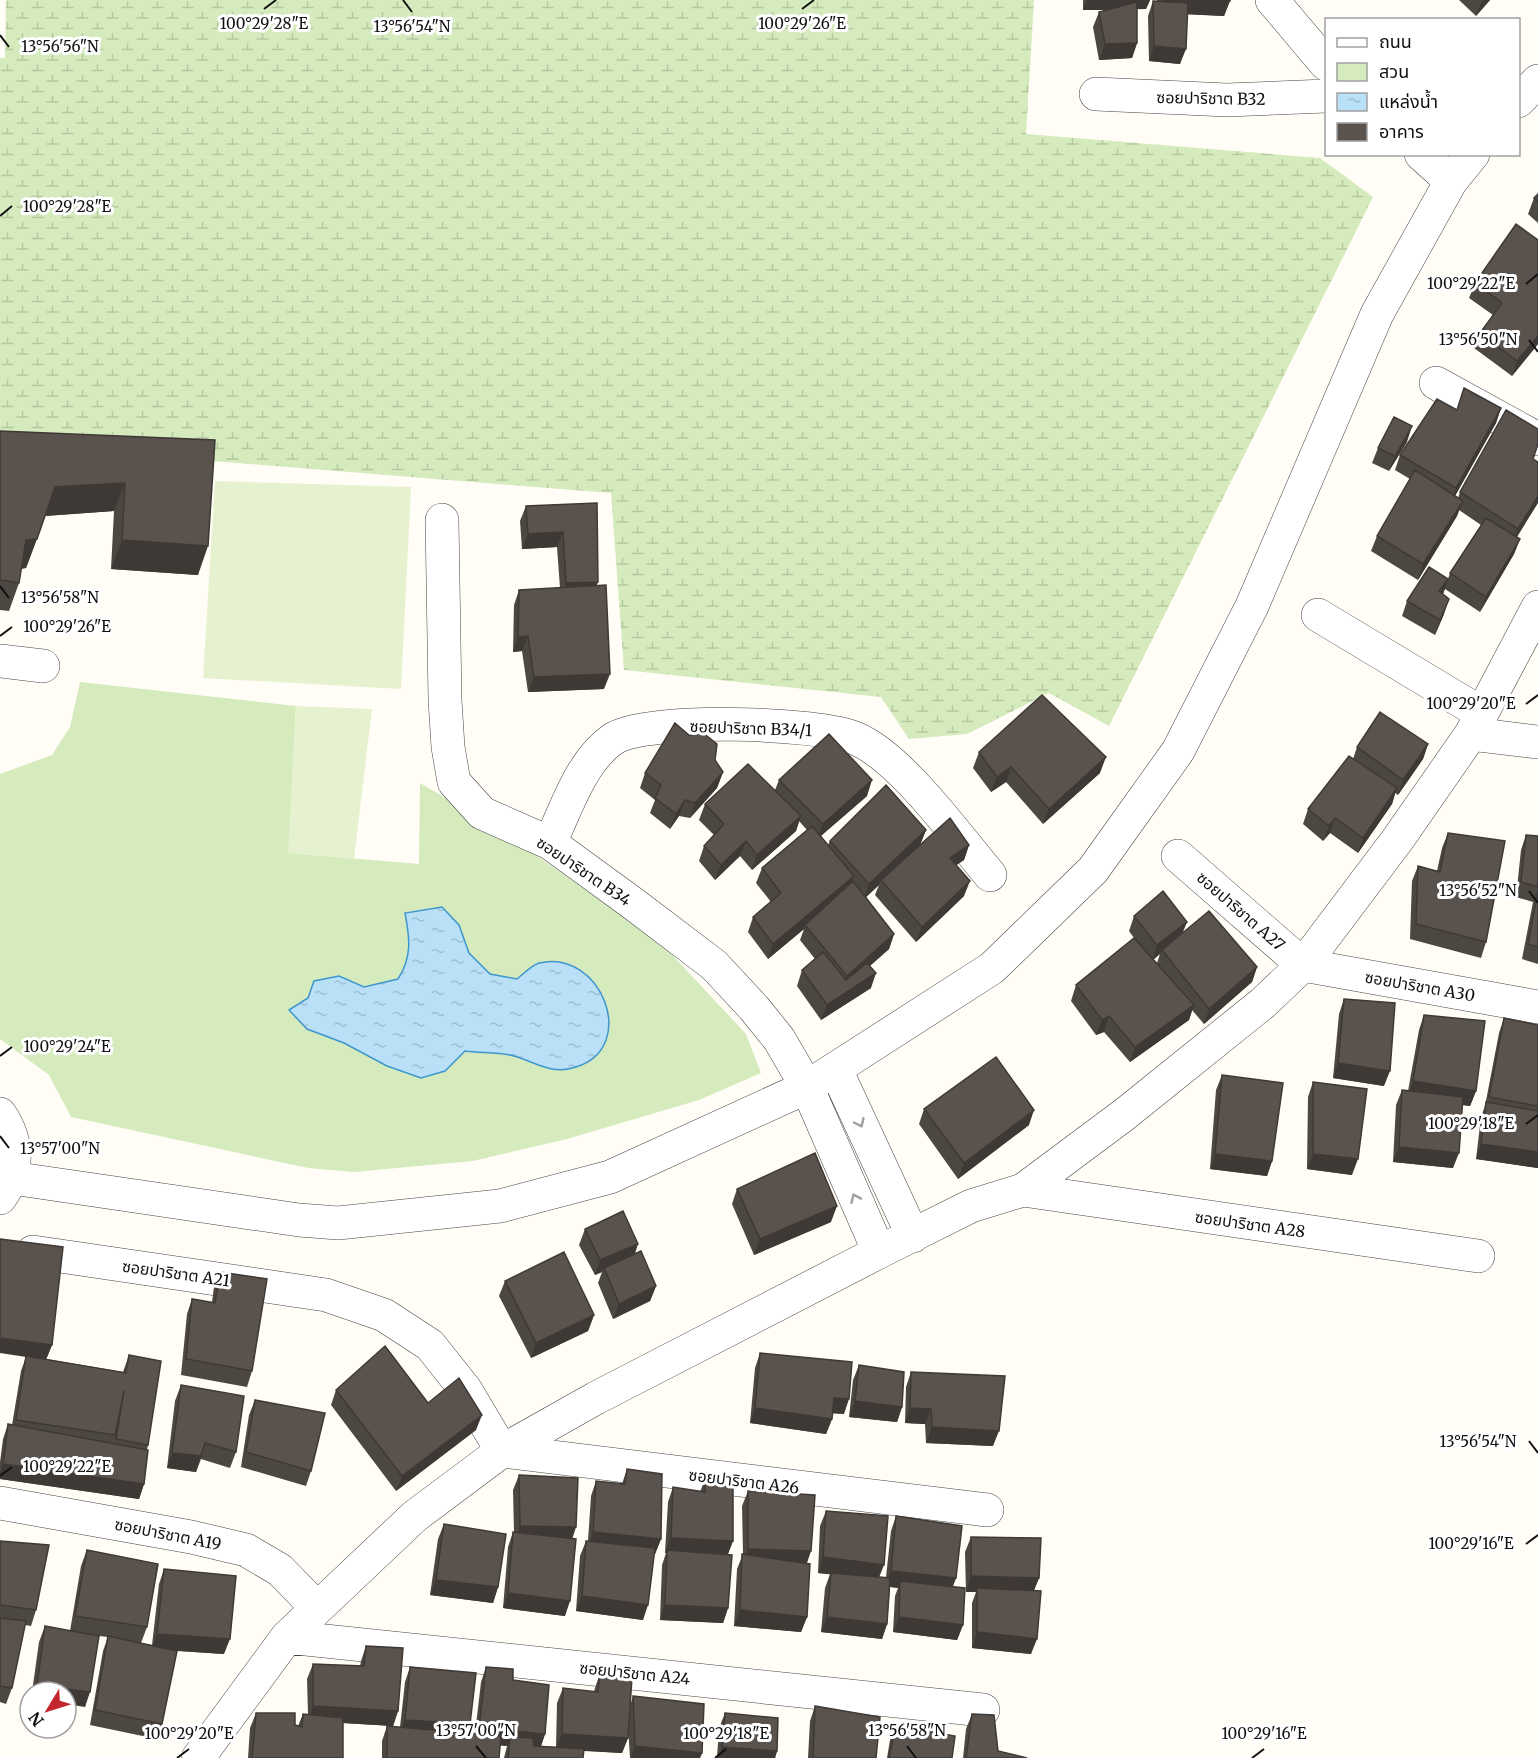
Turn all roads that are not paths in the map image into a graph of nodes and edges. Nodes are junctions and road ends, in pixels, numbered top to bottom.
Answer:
1 (1272, 0) edge
2 (1325, 63) edge
3 (1538, 81) edge
4 (1096, 94) dead end
5 (1325, 96) edge
6 (1520, 99) edge
7 (1423, 156) edge
8 (1471, 156) edge
9 (1451, 181) junction
10 (1436, 383) dead end
11 (1538, 440) edge
12 (442, 520) dead end
13 (1538, 607) edge
14 (1318, 615) dead end
15 (0, 661) edge
16 (43, 666) dead end
17 (1476, 724) junction
18 (1538, 742) edge
19 (550, 843) junction
20 (1178, 856) dead end
21 (990, 875) dead end
22 (1303, 965) junction
23 (1538, 1007) edge
24 (836, 1070) junction
25 (807, 1087) junction
26 (0, 1114) edge
27 (6, 1188) edge
28 (1023, 1190) junction
29 (913, 1236) junction
30 (33, 1252) edge
31 (879, 1252) junction
32 (1478, 1256) dead end
33 (502, 1451) junction
34 (0, 1503) edge
35 (987, 1510) dead end
36 (317, 1608) junction
37 (287, 1637) junction
38 (983, 1710) dead end
39 (198, 1758) edge

1 - 2 street
3 - 6 street
4 - 5 street, ซอยปาริชาต B32
7 - 9 street
8 - 9 street
9 - 24 street
10 - 11 street
12 - 19 street, ซอยปาริชาต B34
13 - 17 street
14 - 17 street
15 - 16 street
17 - 18 street
17 - 22 street
19 - 21 street, ซอยปาริชาต B34/1
19 - 25 street, ซอยปาริชาต B34
20 - 22 street, ซอยปาริชาต A27
22 - 23 street, ซอยปาริชาต A30
22 - 28 street
24 - 25 street
24 -> 29 street
25 - 27 street
31 -> 25 street, ซอยปาริชาต B34
26 - 27 street
28 - 29 street
28 - 32 street, ซอยปาริชาต A28
29 - 31 street
30 - 33 street, ซอยปาริชาต A21
31 - 33 street
33 - 35 street, ซอยปาริชาต A26
33 - 36 street
34 - 36 street, ซอยปาริชาต A19
36 - 37 street
37 - 38 street, ซอยปาริชาต A24
37 - 39 street

